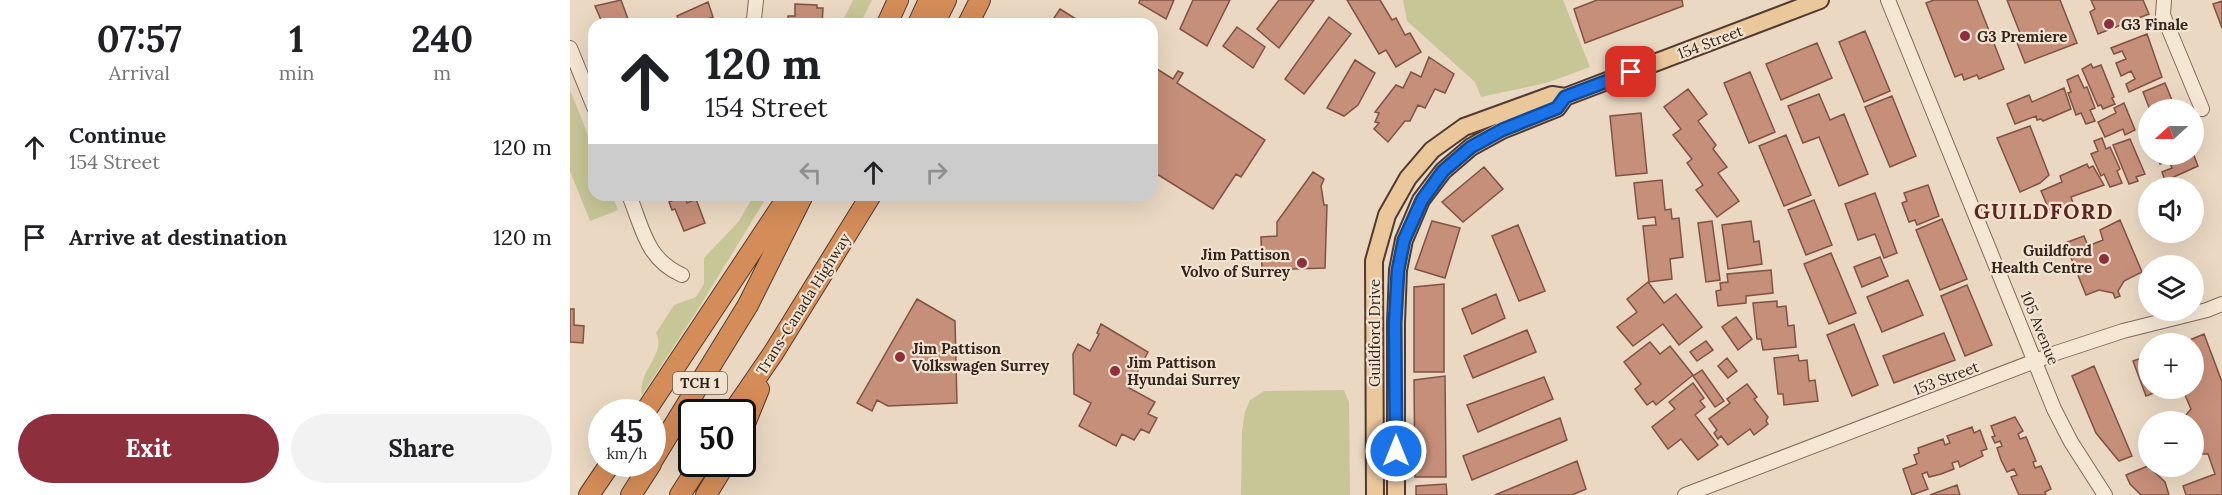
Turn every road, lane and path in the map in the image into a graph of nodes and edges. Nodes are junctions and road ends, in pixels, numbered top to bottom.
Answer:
1 (756, 0) edge
2 (898, 0) edge
3 (929, 0) edge
4 (946, 0) edge
5 (980, 0) edge
6 (1820, 0) edge
7 (1888, 0) edge
8 (2163, 0) edge
9 (754, 18) edge
10 (890, 18) edge
11 (921, 18) edge
12 (937, 18) edge
13 (971, 18) edge
14 (570, 48) edge
15 (588, 92) edge
16 (1565, 97) junction
17 (2198, 99) edge
18 (1408, 178) joint
19 (1422, 200) joint
20 (631, 201) edge
21 (785, 201) edge
22 (800, 201) edge
23 (814, 201) edge
24 (853, 201) edge
25 (867, 201) edge
26 (833, 256) junction
27 (681, 275) dead end
28 (2222, 304) edge
29 (748, 305) junction
30 (774, 352) junction
31 (2036, 362) junction
32 (654, 399) edge
33 (742, 399) edge
34 (755, 399) edge
35 (666, 439) edge
36 (601, 477) edge
37 (642, 477) edge
38 (692, 477) edge
39 (717, 477) edge
40 (589, 495) edge
41 (631, 495) edge
42 (680, 495) edge
43 (706, 495) edge
44 (1375, 495) edge
45 (1396, 495) edge
46 (1685, 495) edge
47 (2106, 495) edge

1 - 9 street
2 - 10 highway
3 - 11 highway
4 - 12 highway
5 - 13 highway
6 - 16 main road, 154 Street
7 - 31 street, 105 Avenue
8 - 17 street
14 - 15 street
16 - 18 main road, 154 Street
16 - 19 main road, 154 Street
18 - 44 main road, Guildford Drive
19 - 45 main road, Guildford Drive
20 - 27 street
21 - 32 highway
22 - 29 highway, TCH 1
23 - 29 highway
24 - 26 highway
25 - 26 highway, Trans-Canada Highway / TCH 1
26 - 30 highway, Trans-Canada Highway / TCH 1
28 - 31 street, 153 Street
29 - 35 highway, TCH 1
30 - 33 highway, Trans-Canada Highway / TCH 1
30 - 34 highway
31 - 46 street, 153 Street
31 - 47 street, 105 Avenue
36 - 40 highway
37 - 41 highway, TCH 1
38 - 42 highway
39 - 43 highway

